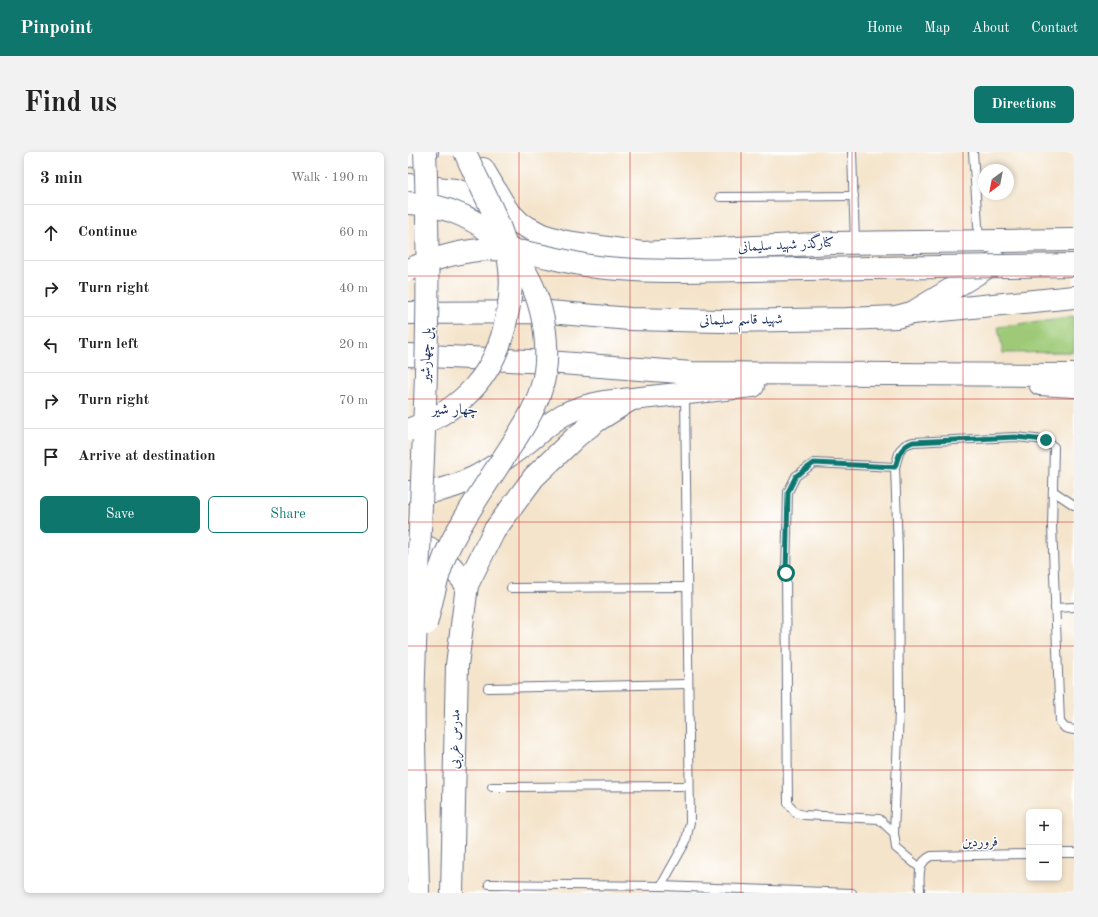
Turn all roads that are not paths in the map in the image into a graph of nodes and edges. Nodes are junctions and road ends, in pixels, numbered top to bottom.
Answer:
1 (426, 152) edge
2 (466, 152) edge
3 (476, 152) edge
4 (852, 152) edge
5 (973, 152) edge
6 (408, 156) edge
7 (408, 185) edge
8 (854, 196) junction
9 (720, 197) dead end
10 (408, 203) edge
11 (507, 210) junction
12 (1031, 240) junction
13 (1074, 240) edge
14 (980, 241) junction
15 (856, 242) junction
16 (1074, 265) edge
17 (408, 270) edge
18 (1074, 297) edge
19 (408, 313) edge
20 (912, 313) junction
21 (408, 355) edge
22 (844, 375) junction
23 (1074, 375) edge
24 (917, 376) junction
25 (1074, 386) edge
26 (685, 394) junction
27 (630, 400) junction
28 (408, 430) edge
29 (895, 467) junction
30 (1053, 491) junction
31 (408, 492) edge
32 (1074, 505) edge
33 (408, 542) edge
34 (467, 585) junction
35 (687, 587) junction
36 (511, 588) dead end
37 (1074, 607) edge
38 (1055, 608) junction
39 (414, 676) junction
40 (688, 684) junction
41 (488, 688) dead end
42 (1074, 730) edge
43 (689, 786) junction
44 (492, 787) dead end
45 (894, 833) junction
46 (1062, 853) edge
47 (1074, 853) edge
48 (1026, 854) edge
49 (919, 867) junction
50 (489, 884) dead end
51 (661, 886) junction
52 (631, 889) edge
53 (760, 891) edge
54 (418, 893) edge
55 (452, 893) edge
56 (852, 893) edge
57 (920, 893) edge

1 - 6 main road
1 - 39 main road, پل چهارشیر, bridge
2 - 28 main road, bridge
3 - 11 main road
4 - 8 lane
5 - 14 lane
7 - 11 main road
8 - 9 lane
8 - 15 lane
10 - 39 main road, bridge
11 - 15 main road, کنارگذر شهید سلیمانی
12 - 13 main road, کنارگذر شهید سلیمانی
12 - 14 main road, کنارگذر شهید سلیمانی
12 - 20 main road
14 - 15 main road, کنارگذر شهید سلیمانی
16 - 17 main road, bridge
18 - 20 main road, شهید قاسم سلیمانی
19 - 20 main road, شهید قاسم سلیمانی
21 - 22 main road
22 - 24 main road
22 - 26 main road
23 - 24 main road
24 - 25 main road
26 - 27 main road
26 - 35 lane
27 - 31 main road
27 - 34 main road, مدرس غربی
29 - 30 lane
29 - 45 lane
29 - 45 lane
30 - 32 lane
30 - 38 lane
33 - 34 main road
34 - 55 main road, مدرس غربی
35 - 36 lane
35 - 40 lane
37 - 38 lane
38 - 42 lane
39 - 54 main road, پل چهارشیر, bridge
40 - 41 lane
40 - 43 lane
43 - 44 lane
43 - 51 lane
45 - 49 lane
46 - 47 lane
48 - 49 lane, فروردین
49 - 57 lane
50 - 52 lane
51 - 52 lane
51 - 53 lane
53 - 56 lane

